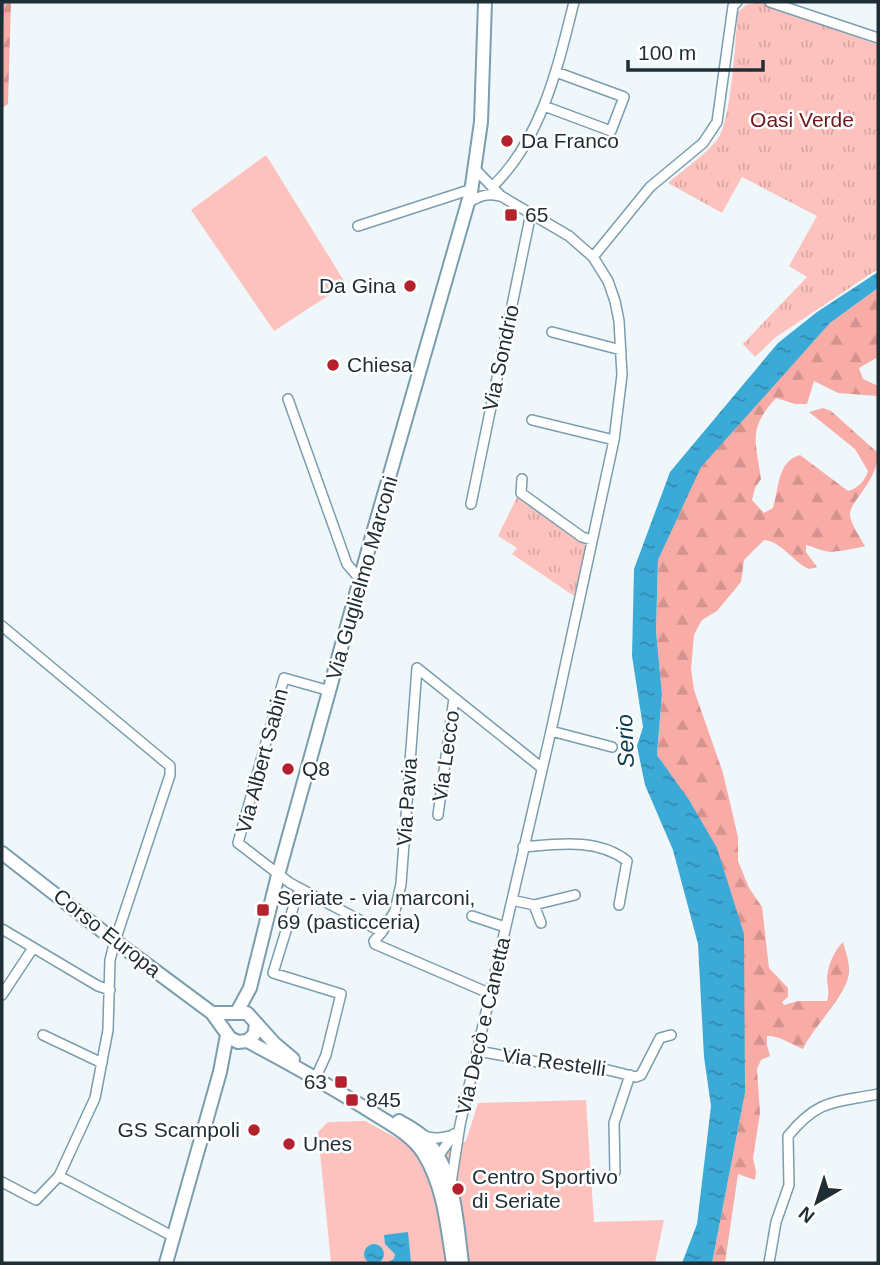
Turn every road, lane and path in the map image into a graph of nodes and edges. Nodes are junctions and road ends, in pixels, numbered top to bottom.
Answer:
1 (485, 2) edge
2 (574, 2) edge
3 (721, 2) edge
4 (770, 2) edge
5 (735, 4) edge
6 (792, 5) edge
7 (878, 38) edge
8 (556, 72) junction
9 (544, 106) junction
10 (475, 169) junction
11 (492, 187) junction
12 (472, 189) junction
13 (501, 196) junction
14 (468, 203) junction
15 (531, 213) junction
16 (358, 226) dead end
17 (593, 257) junction
18 (552, 332) dead end
19 (621, 350) junction
20 (288, 399) dead end
21 (532, 420) dead end
22 (614, 440) junction
23 (522, 479) dead end
24 (471, 504) dead end
25 (592, 540) junction
26 (360, 579) junction
27 (2, 626) edge
28 (417, 668) joint
29 (330, 691) junction
30 (454, 698) junction
31 (552, 731) junction
32 (612, 747) dead end
33 (542, 768) junction
34 (438, 815) dead end
35 (523, 847) junction
36 (2, 853) edge
37 (278, 875) junction
38 (297, 895) dead end
39 (575, 895) dead end
40 (512, 900) junction
41 (534, 905) junction
42 (619, 905) dead end
43 (472, 916) dead end
44 (541, 923) dead end
45 (505, 927) junction
46 (2, 929) edge
47 (382, 932) junction
48 (115, 941) junction
49 (33, 948) junction
50 (250, 988) junction
51 (110, 990) junction
52 (491, 994) junction
53 (2, 995) edge
54 (212, 1013) junction
55 (235, 1013) junction
56 (254, 1020) junction
57 (226, 1032) junction
58 (43, 1035) dead end
59 (671, 1035) dead end
60 (245, 1042) junction
61 (478, 1051) junction
62 (224, 1059) junction
63 (102, 1063) junction
64 (631, 1075) junction
65 (316, 1077) junction
66 (878, 1094) edge
67 (360, 1105) junction
68 (460, 1125) junction
69 (420, 1134) junction
70 (454, 1134) junction
71 (437, 1158) junction
72 (615, 1172) dead end
73 (59, 1176) junction
74 (2, 1182) edge
75 (451, 1185) junction
76 (174, 1237) junction
77 (452, 1258) edge
78 (166, 1263) edge
79 (462, 1263) edge
80 (769, 1263) edge

1 - 10 main road, Via Guglielmo Marconi
2 - 8 street
3 - 5 street
4 - 6 street
5 - 17 street
6 - 7 street
8 - 9 street
8 - 9 street
9 - 11 street
10 - 11 street, Via Decò e Canetta
10 - 12 main road, Via Guglielmo Marconi
11 - 13 street, Via Decò e Canetta
12 - 14 main road, Via Guglielmo Marconi
12 - 16 street
13 - 14 street
13 - 15 street, Via Decò e Canetta
14 - 26 main road, Via Guglielmo Marconi
15 - 17 street, Via Decò e Canetta
15 - 24 street, Via Sondrio
17 - 19 street, Via Decò e Canetta
18 - 19 street
19 - 22 street, Via Decò e Canetta
20 - 26 street
21 - 22 street
22 - 25 street, Via Decò e Canetta
23 - 25 street
25 - 31 street, Via Decò e Canetta
26 - 29 main road, Via Guglielmo Marconi
27 - 48 street
28 - 30 street, Via Lecco
28 - 47 street, Via Pavia
29 - 37 main road, Via Guglielmo Marconi
29 - 37 street, Via Albert Sabin
30 - 33 street, Via Lecco
30 - 34 street, Via Lecco
31 - 32 street
31 - 33 street, Via Decò e Canetta
33 - 35 street, Via Decò e Canetta
35 - 40 street, Via Decò e Canetta
35 - 42 street
36 - 48 main road, Corso Europa
37 - 47 street
37 - 50 main road, Via Guglielmo Marconi
38 - 65 street
39 - 41 street
40 - 41 street
40 - 45 street, Via Decò e Canetta
41 - 44 street, Via Decò e Canetta
43 - 45 street, Via Decò e Canetta
45 - 52 street, Via Decò e Canetta
46 - 49 street
47 - 52 street
48 - 51 street
48 - 54 main road, Corso Europa
49 - 51 street
49 - 53 street
50 - 55 main road, Via Guglielmo Marconi
50 - 56 main road, Via Guglielmo Marconi
51 - 63 street
52 - 61 street, Via Decò e Canetta
54 - 55 main road
54 - 57 main road, Corso Europa
55 - 56 main road
55 - 57 main road
56 - 60 main road
56 - 65 main road, Corso Europa
57 - 60 main road, Corso Europa
57 - 62 main road
58 - 63 street
59 - 64 street, Via Restelli
60 - 62 main road
60 - 65 main road, Corso Europa
61 - 64 street, Via Restelli
61 - 68 street, Via Decò e Canetta
62 - 76 main road
63 - 73 street
64 - 72 street, Via Restelli
65 - 67 main road, Corso Europa
66 - 80 street
67 - 69 main road, Corso Europa
67 - 77 main road, Corso Europa
68 - 70 street, Via Decò e Canetta
68 - 75 street, Via Decò e Canetta
69 - 70 street, Via Decò e Canetta
69 - 71 main road, Corso Europa
70 - 71 street, Via Decò e Canetta
71 - 75 main road, Corso Europa
71 - 77 street
73 - 74 street
73 - 76 street
75 - 79 main road, Via Decò e Canetta
76 - 78 main road

